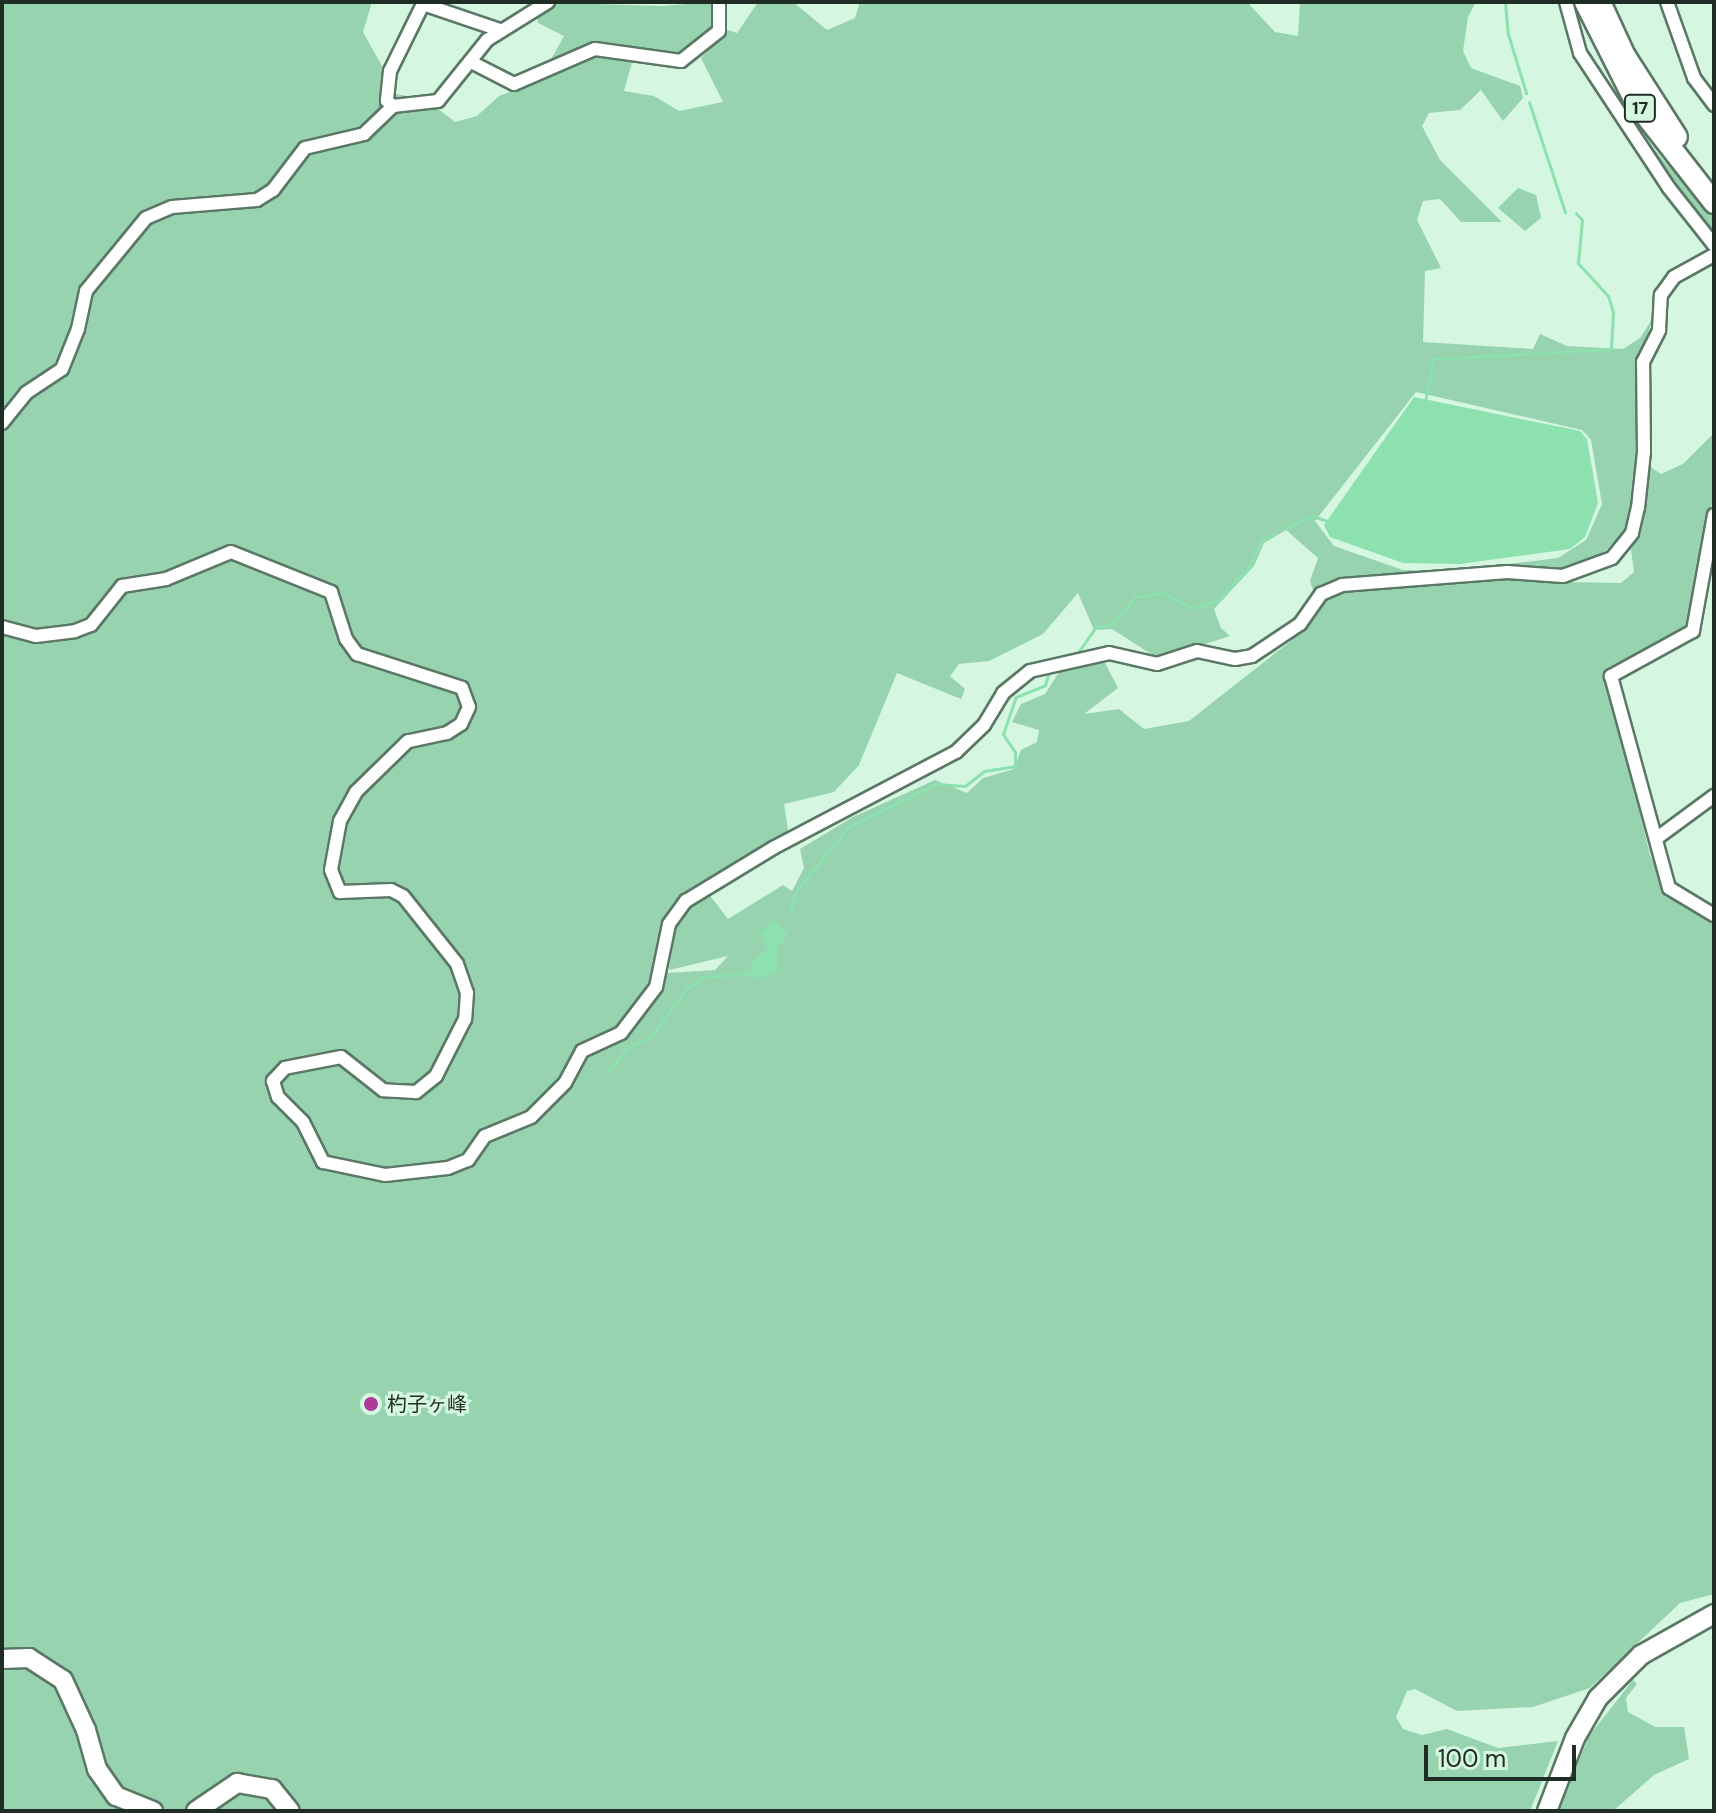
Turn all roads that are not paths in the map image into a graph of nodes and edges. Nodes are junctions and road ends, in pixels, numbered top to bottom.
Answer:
1 (548, 2) edge
2 (719, 2) edge
3 (1568, 2) edge
4 (1585, 2) edge
5 (1600, 2) edge
6 (1667, 2) edge
7 (424, 3) edge
8 (500, 30) junction
9 (473, 63) junction
10 (1714, 105) edge
11 (393, 106) junction
12 (1674, 156) junction
13 (1714, 185) edge
14 (1714, 203) edge
15 (1714, 245) edge
16 (1714, 255) edge
17 (2, 423) edge
18 (1714, 515) edge
19 (2, 627) edge
20 (1714, 796) edge
21 (1657, 838) junction
22 (1714, 915) edge
23 (1714, 1614) edge
24 (2, 1659) edge
25 (153, 1811) edge
26 (196, 1811) edge
27 (290, 1811) edge
28 (1547, 1811) edge

1 - 8 street
2 - 9 street
3 - 12 main road
3 - 15 street
4 - 12 main road, 17
5 - 13 main road, 17
6 - 10 street
7 - 8 street
7 - 11 street
8 - 9 street
9 - 11 street
11 - 17 street
12 - 14 main road, 17
16 - 19 street
18 - 21 street
20 - 21 street
21 - 22 street
23 - 28 main road
24 - 25 main road
26 - 27 main road

